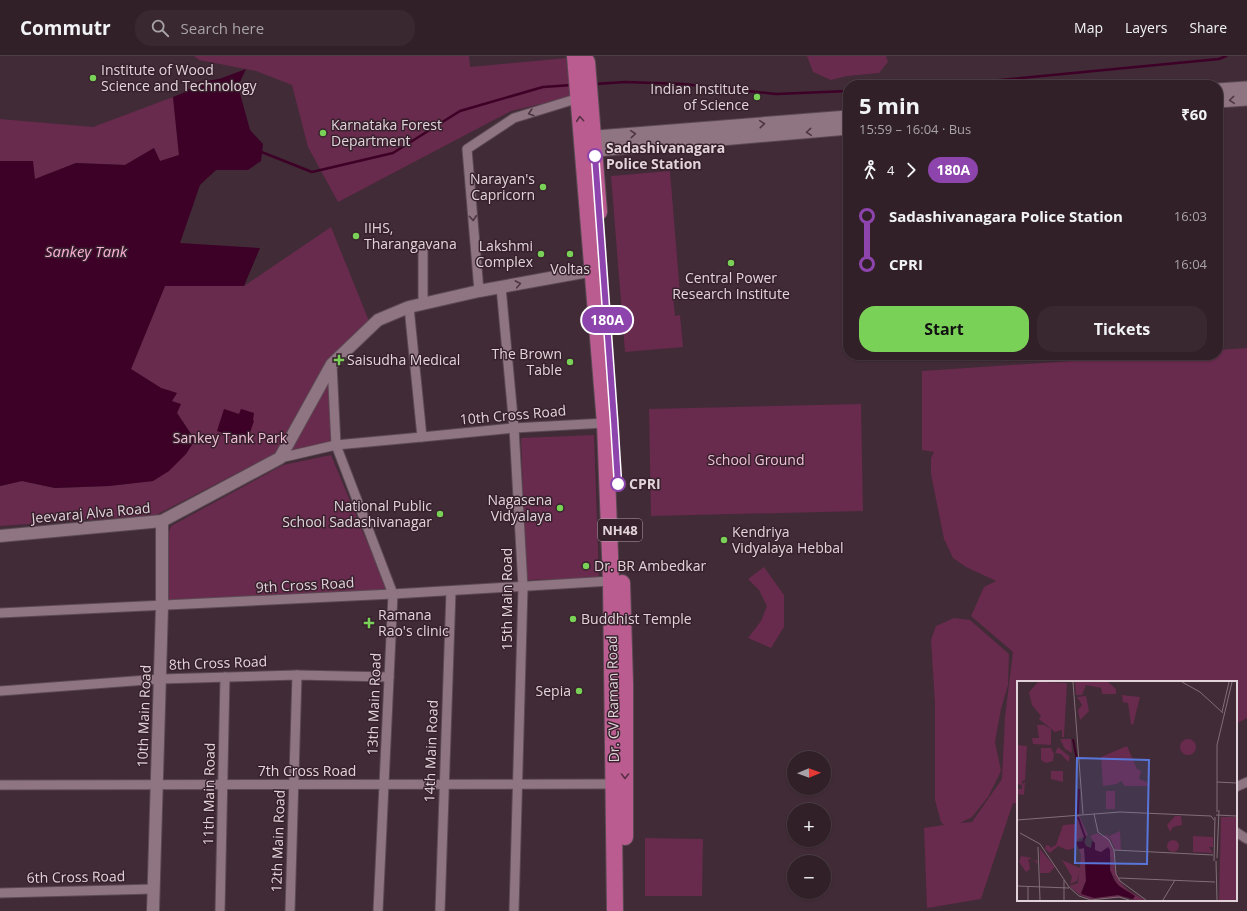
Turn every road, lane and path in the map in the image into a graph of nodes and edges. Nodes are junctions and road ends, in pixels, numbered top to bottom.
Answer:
1 (575, 56) edge
2 (586, 56) edge
3 (582, 87) junction
4 (1247, 88) edge
5 (1223, 90) edge
6 (1247, 99) edge
7 (1223, 101) edge
8 (843, 118) edge
9 (843, 128) edge
10 (589, 144) junction
11 (423, 248) dead end
12 (589, 271) junction
13 (501, 287) junction
14 (479, 291) junction
15 (423, 304) junction
16 (409, 307) junction
17 (332, 364) junction
18 (605, 423) junction
19 (514, 428) junction
20 (422, 437) junction
21 (336, 445) junction
22 (280, 458) junction
23 (162, 521) junction
24 (0, 536) edge
25 (611, 581) junction
26 (523, 587) junction
27 (451, 591) junction
28 (393, 594) junction
29 (162, 606) junction
30 (0, 613) edge
31 (297, 675) junction
32 (389, 676) junction
33 (225, 677) junction
34 (160, 679) junction
35 (0, 691) edge
36 (1247, 782) edge
37 (518, 784) junction
38 (614, 784) junction
39 (0, 785) edge
40 (157, 785) junction
41 (223, 785) junction
42 (294, 785) junction
43 (384, 785) junction
44 (444, 785) junction
45 (1237, 787) edge
46 (1237, 833) edge
47 (1247, 839) edge
48 (154, 889) junction
49 (0, 893) edge
50 (153, 911) edge
51 (220, 911) edge
52 (290, 911) edge
53 (378, 911) edge
54 (440, 911) edge
55 (514, 911) edge
56 (615, 911) edge
57 (625, 911) edge

1 - 3 highway, Dr. CV Raman Road / NH48
2 - 3 highway, Dr. CV Raman Road / NH48
3 - 10 highway, Dr. CV Raman Road / NH48
3 -> 14 street
4 - 5 main road
6 -> 7 main road
10 -> 8 main road
9 -> 10 main road
10 - 12 highway, Dr. CV Raman Road / NH48
10 -> 57 highway, Dr. CV Raman Road / NH48
11 - 15 street
13 -> 12 street
12 - 18 highway, Dr. CV Raman Road / NH48
13 - 14 street
13 - 19 street, 15th Main Road
14 - 15 street
15 - 16 street
16 - 17 street
16 - 20 street
17 - 21 street, 13th Main Road
17 - 22 street
18 - 19 street, 10th Cross Road
18 - 25 highway, Dr. CV Raman Road / NH48
19 - 20 street, 10th Cross Road
19 - 26 street, 15th Main Road
20 - 21 street, 10th Cross Road
21 - 22 street, 10th Cross Road
21 - 28 street, 13th Main Road
22 - 23 street, Jeevaraj Alva Road
23 - 24 street, Jeevaraj Alva Road
23 - 29 street, 10th Main Road
25 - 26 street, 9th Cross Road
25 - 38 highway, Dr. CV Raman Road / NH48
26 - 27 street, 9th Cross Road
26 - 37 street, 15th Main Road
27 - 28 street, 9th Cross Road
27 - 44 street, 14th Main Road
28 - 29 street, 9th Cross Road
28 - 32 street, 13th Main Road
29 - 30 street, 9th Cross Road
29 - 34 street, 10th Main Road
31 - 32 street, 8th Cross Road
31 - 33 street, 8th Cross Road
31 - 42 street, 12th Main Road
32 - 43 street, 13th Main Road
33 - 34 street, 8th Cross Road
33 - 41 street, 11th Main Road
34 - 35 street, 8th Cross Road
34 - 40 street, 10th Main Road
36 - 45 street
37 - 38 street, 7th Cross Road
37 - 44 street, 7th Cross Road
37 - 55 street, 15th Main Road
38 - 56 highway, Dr. CV Raman Road / NH48
39 - 40 street, 7th Cross Road
40 - 41 street, 7th Cross Road
40 - 48 street, 10th Main Road
41 - 42 street, 7th Cross Road
41 - 51 street, 11th Main Road
42 - 43 street, 7th Cross Road
42 - 52 street, 12th Main Road
43 - 44 street, 7th Cross Road
43 - 53 street, 13th Main Road
44 - 54 street, 14th Main Road
46 - 47 street
48 - 49 street, 6th Cross Road
48 - 50 street, 10th Main Road

